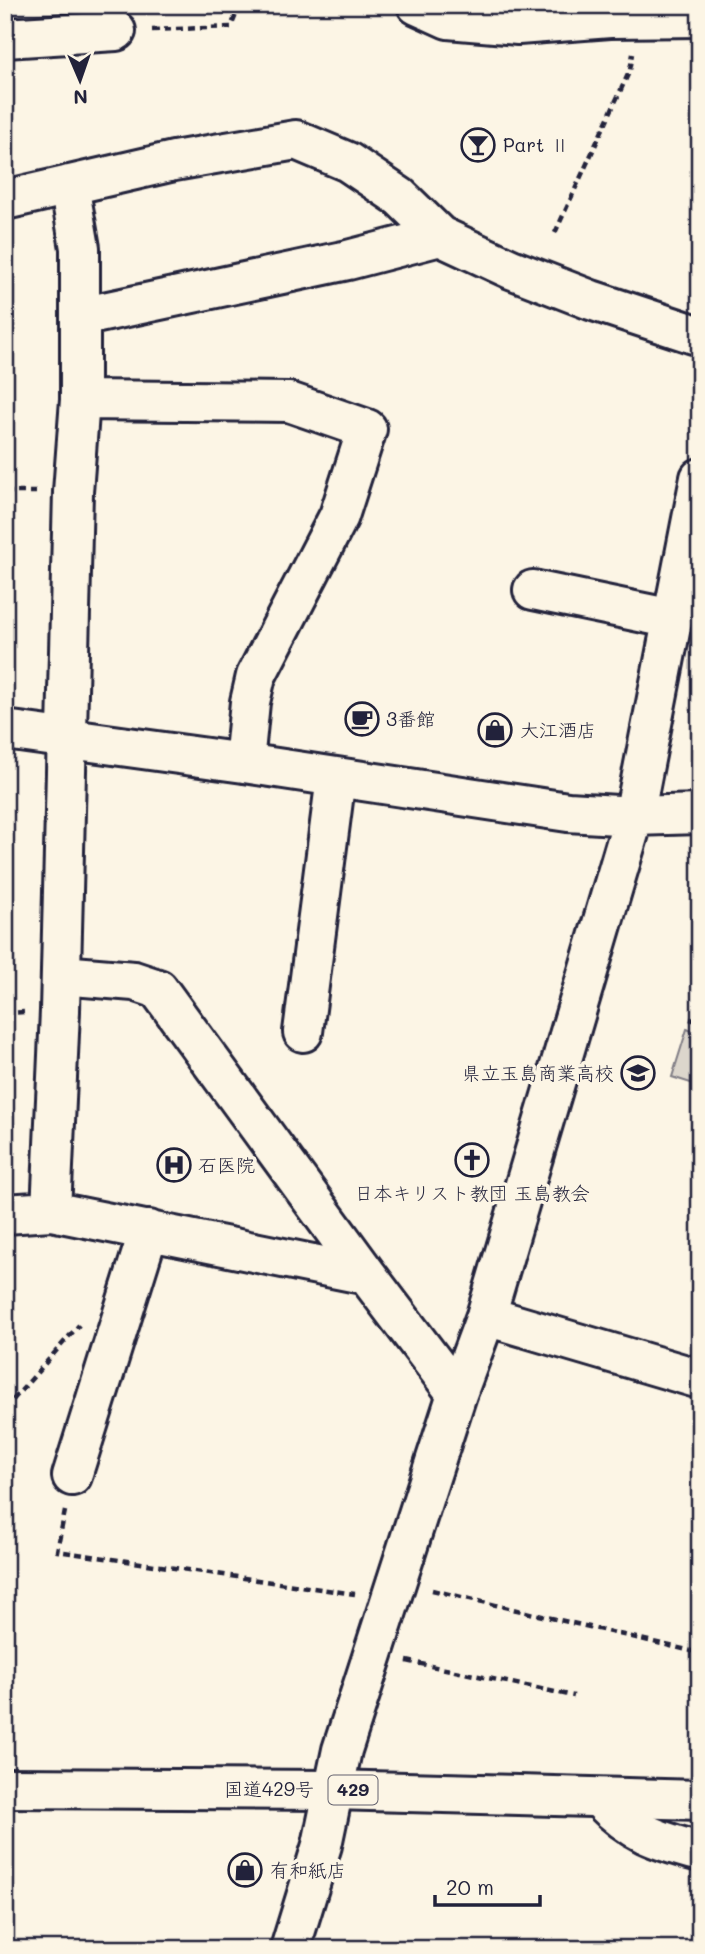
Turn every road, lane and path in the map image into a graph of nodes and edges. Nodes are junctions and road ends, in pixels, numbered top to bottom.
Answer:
1 (240, 5) edge
2 (417, 5) edge
3 (513, 15) edge
4 (700, 17) edge
5 (641, 18) junction
6 (116, 31) joint
7 (5, 38) edge
8 (69, 186) junction
9 (5, 200) edge
10 (555, 233) dead end
11 (440, 236) junction
12 (80, 317) junction
13 (700, 336) edge
14 (80, 400) junction
15 (700, 478) edge
16 (533, 590) dead end
17 (673, 619) junction
18 (5, 730) edge
19 (65, 738) junction
20 (244, 763) junction
21 (336, 777) junction
22 (700, 814) edge
23 (634, 816) junction
24 (61, 975) junction
25 (690, 1019) dead end
26 (700, 1023) edge
27 (303, 1032) dead end
28 (51, 1211) junction
29 (5, 1214) edge
30 (149, 1230) junction
31 (367, 1275) junction
32 (486, 1316) junction
33 (86, 1317) dead end
34 (700, 1379) edge
35 (457, 1395) junction
36 (5, 1409) edge
37 (72, 1476) joint
38 (394, 1591) junction
39 (700, 1653) edge
40 (373, 1654) junction
41 (574, 1696) dead end
42 (5, 1788) edge
43 (332, 1790) junction
44 (600, 1799) junction
45 (700, 1800) edge
46 (700, 1852) edge
47 (290, 1949) edge

1 - 6 path
2 - 3 main road
3 - 5 main road
4 - 5 main road
5 - 10 path
6 - 7 main road
8 - 9 main road
8 - 11 main road
8 - 12 main road
11 - 12 main road
11 - 13 main road
12 - 14 main road
14 - 19 main road
14 - 20 main road
15 - 17 main road
16 - 17 main road
17 - 23 main road
18 - 19 main road
19 - 20 main road
19 - 24 main road
20 - 21 main road
21 - 23 main road
21 - 27 main road
22 - 23 main road
23 - 32 main road
24 - 28 main road
24 - 31 main road
25 - 26 path
28 - 29 main road
28 - 30 main road
30 - 31 main road
30 - 37 main road
31 - 35 main road
32 - 34 main road
32 - 35 main road
33 - 36 path
35 - 38 main road
37 - 38 path
38 - 39 path
38 - 40 main road
40 - 41 path
40 - 43 main road
42 - 43 main road, 国道429号 / 429
43 - 44 main road, 国道429号 / 429
43 - 47 main road
44 - 45 main road, 国道429号 / 429
44 - 46 main road

